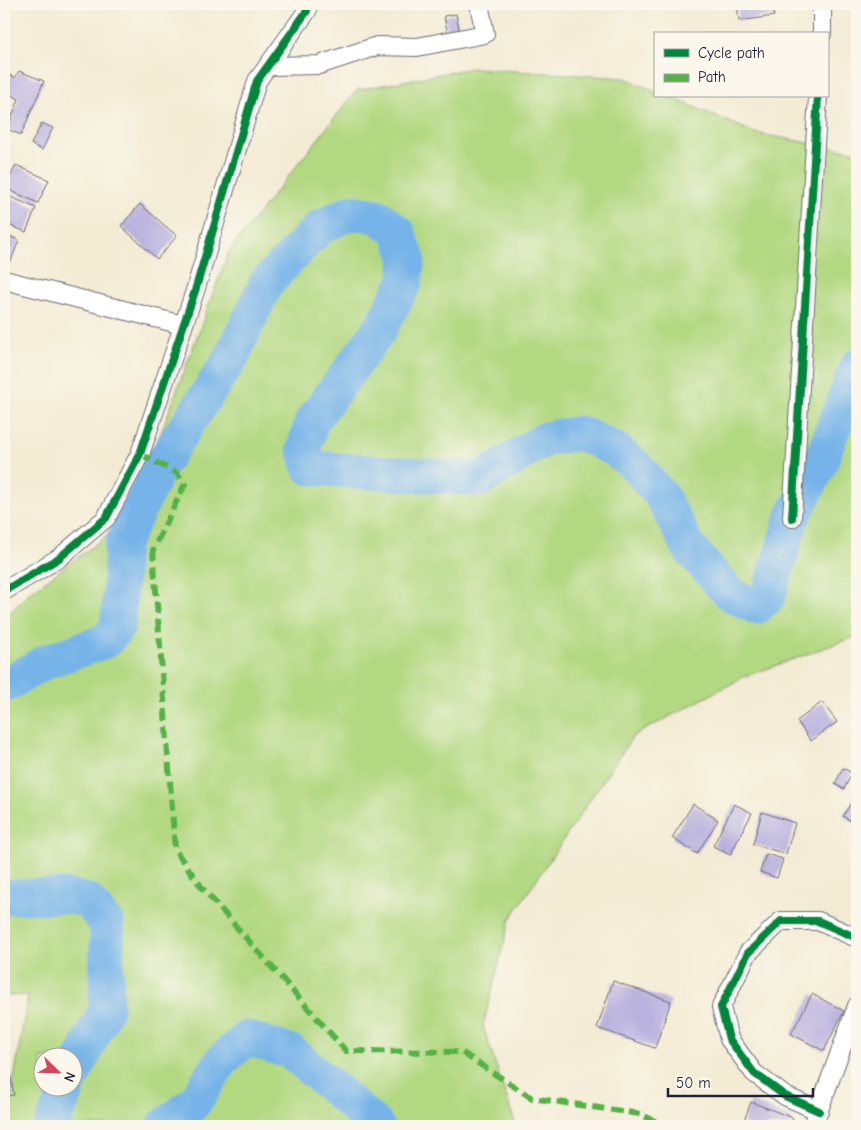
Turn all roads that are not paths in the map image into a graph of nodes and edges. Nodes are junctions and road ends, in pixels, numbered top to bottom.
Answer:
1 (306, 4) edge
2 (478, 4) edge
3 (822, 4) edge
4 (822, 32) edge
5 (269, 66) junction
6 (818, 98) edge
7 (4, 280) edge
8 (184, 325) junction
9 (792, 518) dead end
10 (4, 591) edge
11 (857, 938) edge
12 (857, 1006) edge
13 (816, 1119) edge

1 - 5 street
2 - 5 street
3 - 4 street
5 - 8 street
6 - 9 street
7 - 8 street
8 - 10 street
11 - 13 street
12 - 13 street

